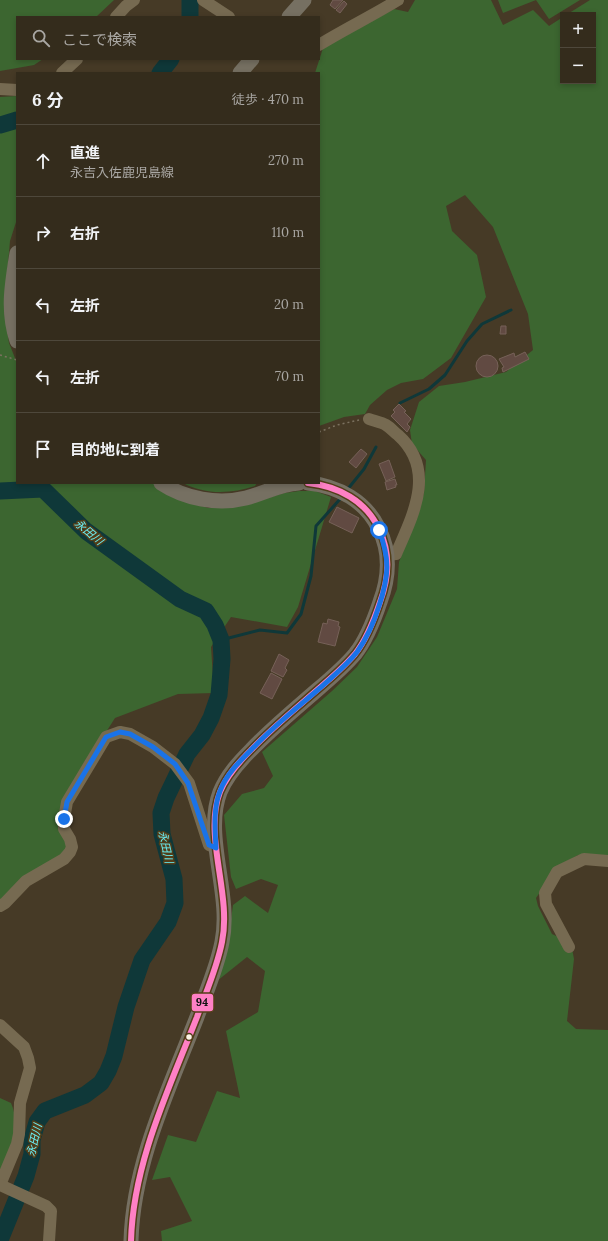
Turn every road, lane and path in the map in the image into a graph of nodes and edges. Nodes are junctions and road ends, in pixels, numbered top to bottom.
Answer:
1 (134, 0) edge
2 (304, 0) edge
3 (398, 0) edge
4 (206, 2) edge
5 (117, 16) edge
6 (227, 16) edge
7 (290, 16) edge
8 (320, 44) edge
9 (76, 60) edge
10 (251, 60) edge
11 (63, 72) edge
12 (241, 72) edge
13 (0, 89) edge
14 (16, 90) edge
15 (16, 259) edge
16 (16, 336) edge
17 (0, 355) edge
18 (16, 360) edge
19 (369, 419) joint
20 (320, 432) edge
21 (163, 484) edge
22 (292, 484) edge
23 (314, 484) edge
24 (386, 550) junction
25 (216, 848) junction
26 (608, 861) edge
27 (0, 906) edge
28 (569, 947) dead end
29 (0, 1026) edge
30 (1, 1186) edge
31 (48, 1241) edge
32 (132, 1241) edge

1 - 5 street
2 - 7 main road
3 - 8 street
4 - 6 street
9 - 11 street
10 - 12 main road
13 - 14 street
15 - 16 main road
17 - 18 path
19 - 20 path
19 - 24 street
21 - 22 main road
23 - 24 main road
24 - 25 main road
25 - 27 street
25 - 32 main road
26 - 28 street
29 - 30 street
30 - 31 street

